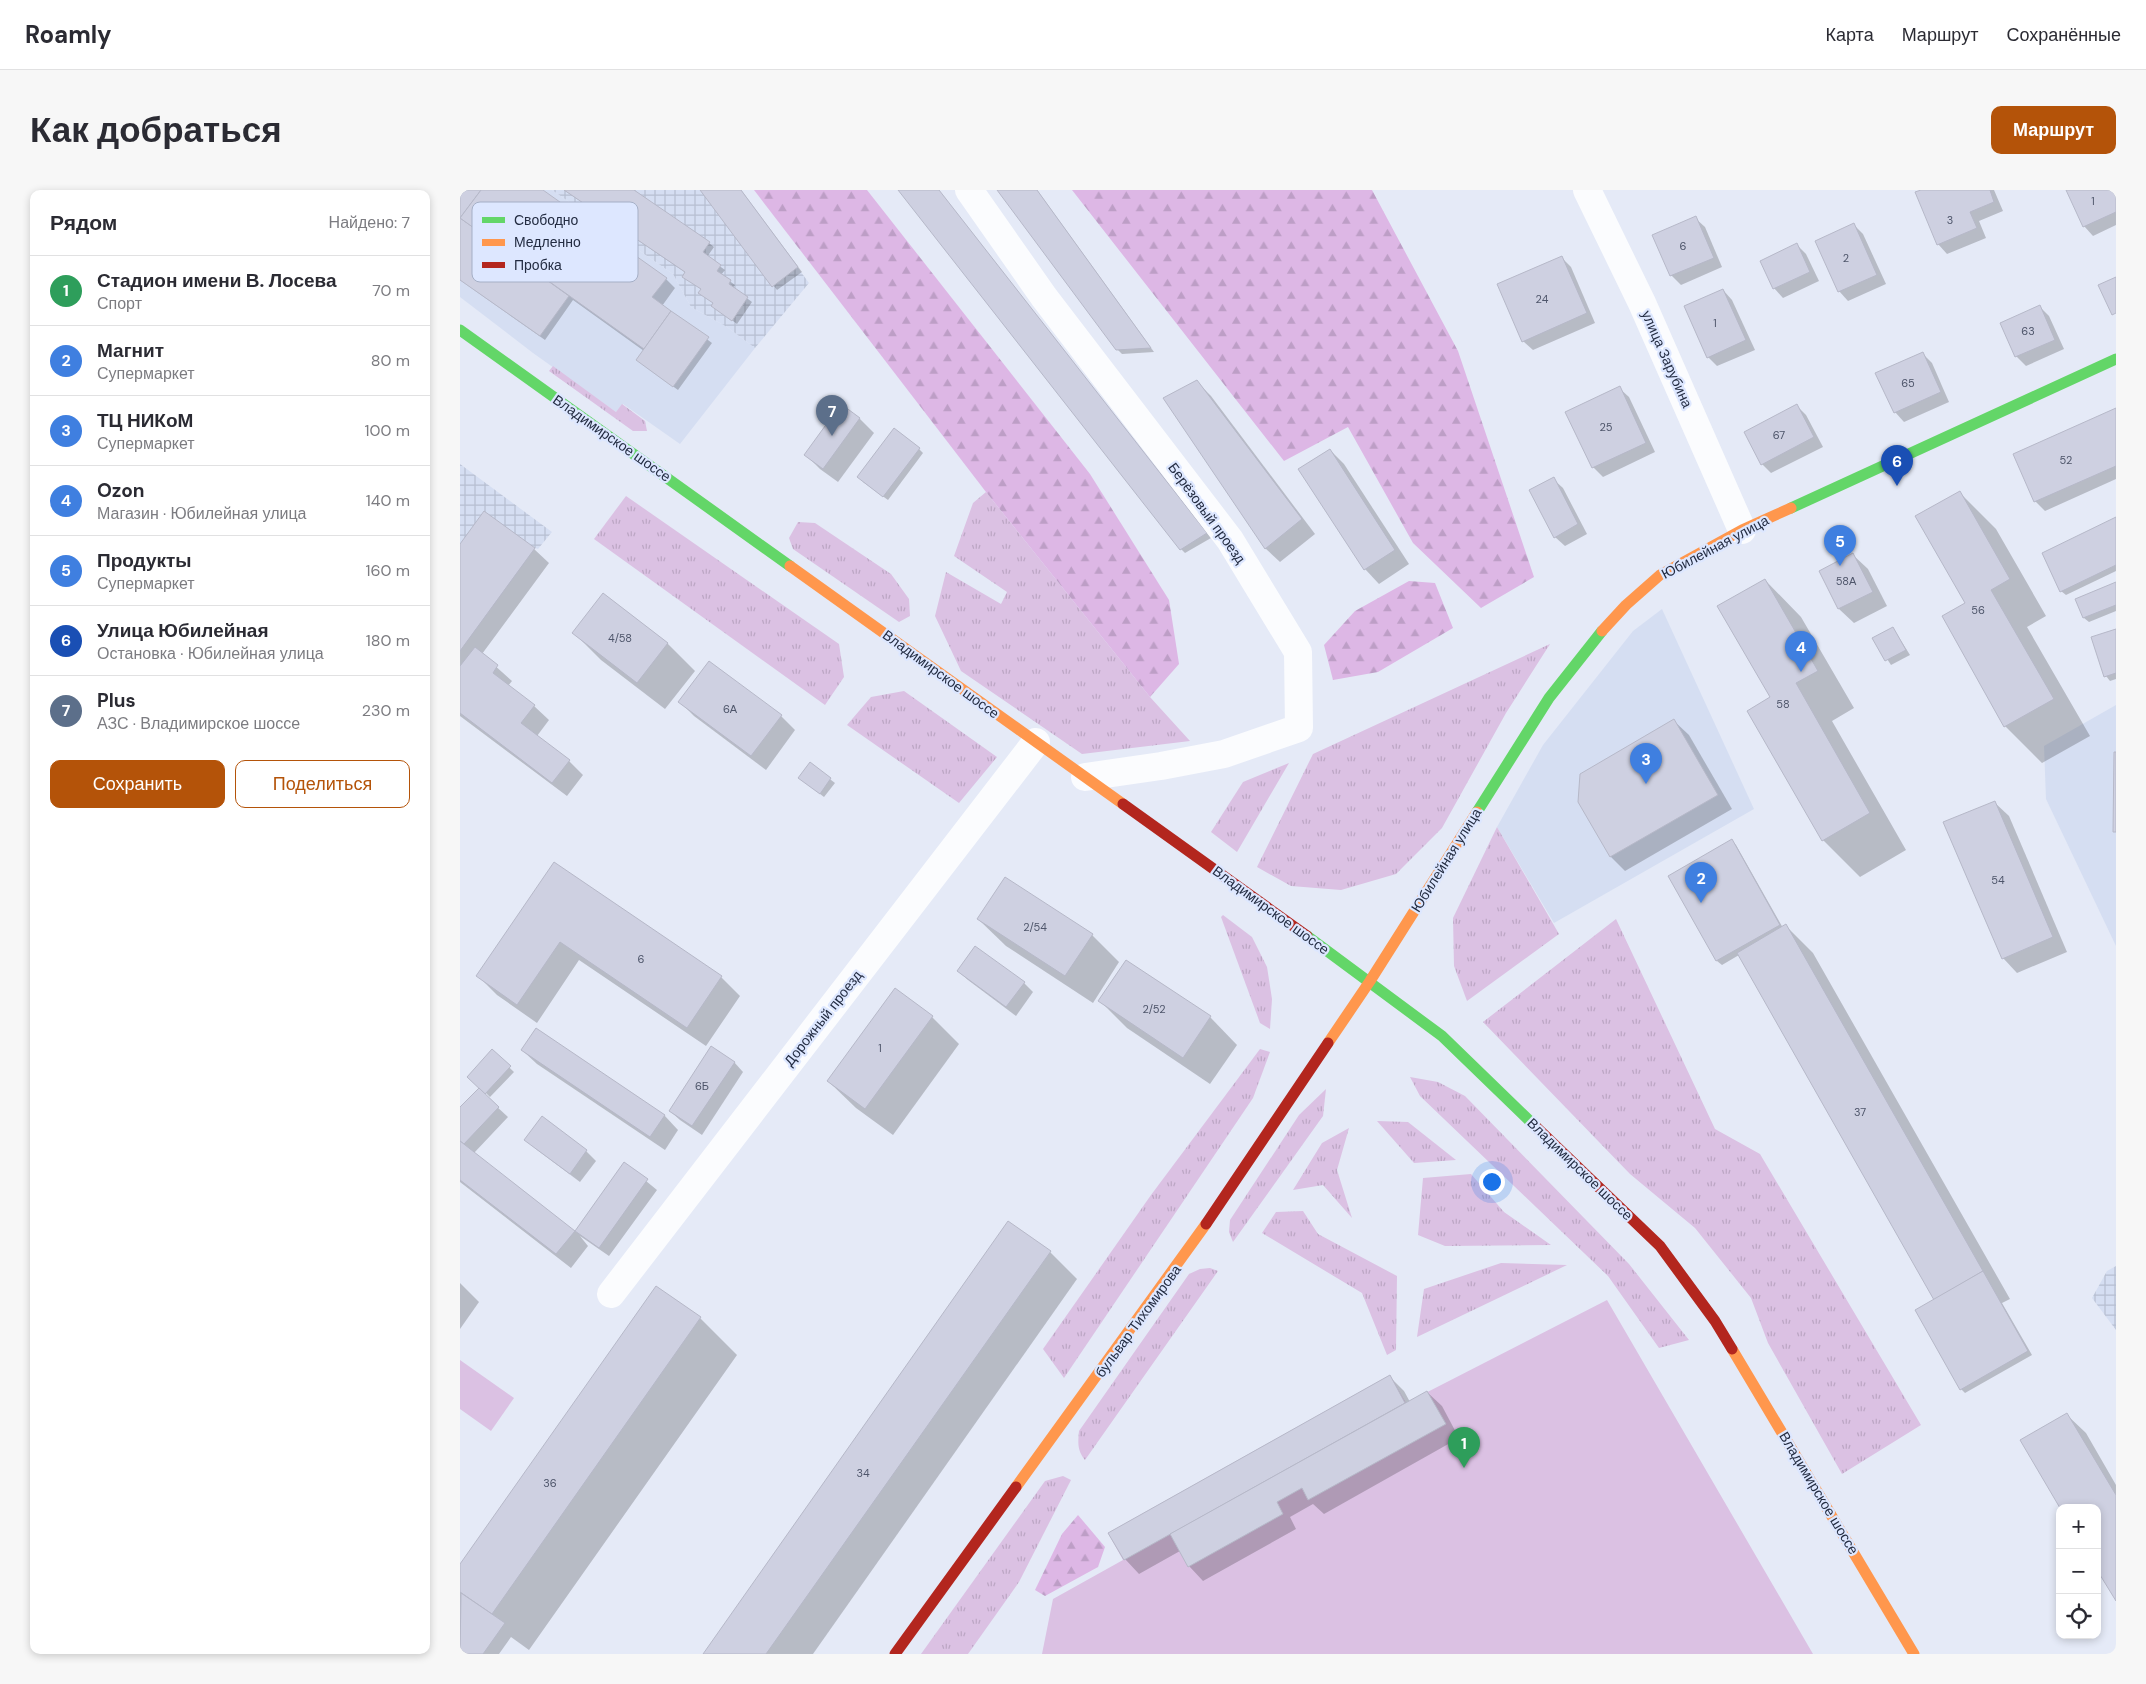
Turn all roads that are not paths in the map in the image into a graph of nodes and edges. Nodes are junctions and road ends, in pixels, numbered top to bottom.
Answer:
1 (969, 190) edge
2 (1587, 190) edge
3 (460, 330) edge
4 (2116, 359) edge
5 (1742, 530) junction
6 (1036, 742) junction
7 (1085, 777) junction
8 (1370, 981) junction
9 (611, 1294) dead end
10 (896, 1654) edge
11 (1914, 1654) edge

1 - 7 street, Берёзовый проезд
2 - 5 street, улица Зарубина
3 - 6 main road, Владимирское шоссе
4 - 5 main road, Юбилейная улица
5 - 8 main road, Юбилейная улица
6 - 7 main road, Владимирское шоссе
6 - 9 street, Дорожный проезд
7 - 8 main road, Владимирское шоссе
8 - 10 main road, бульвар Тихомирова
8 - 11 main road, Владимирское шоссе

